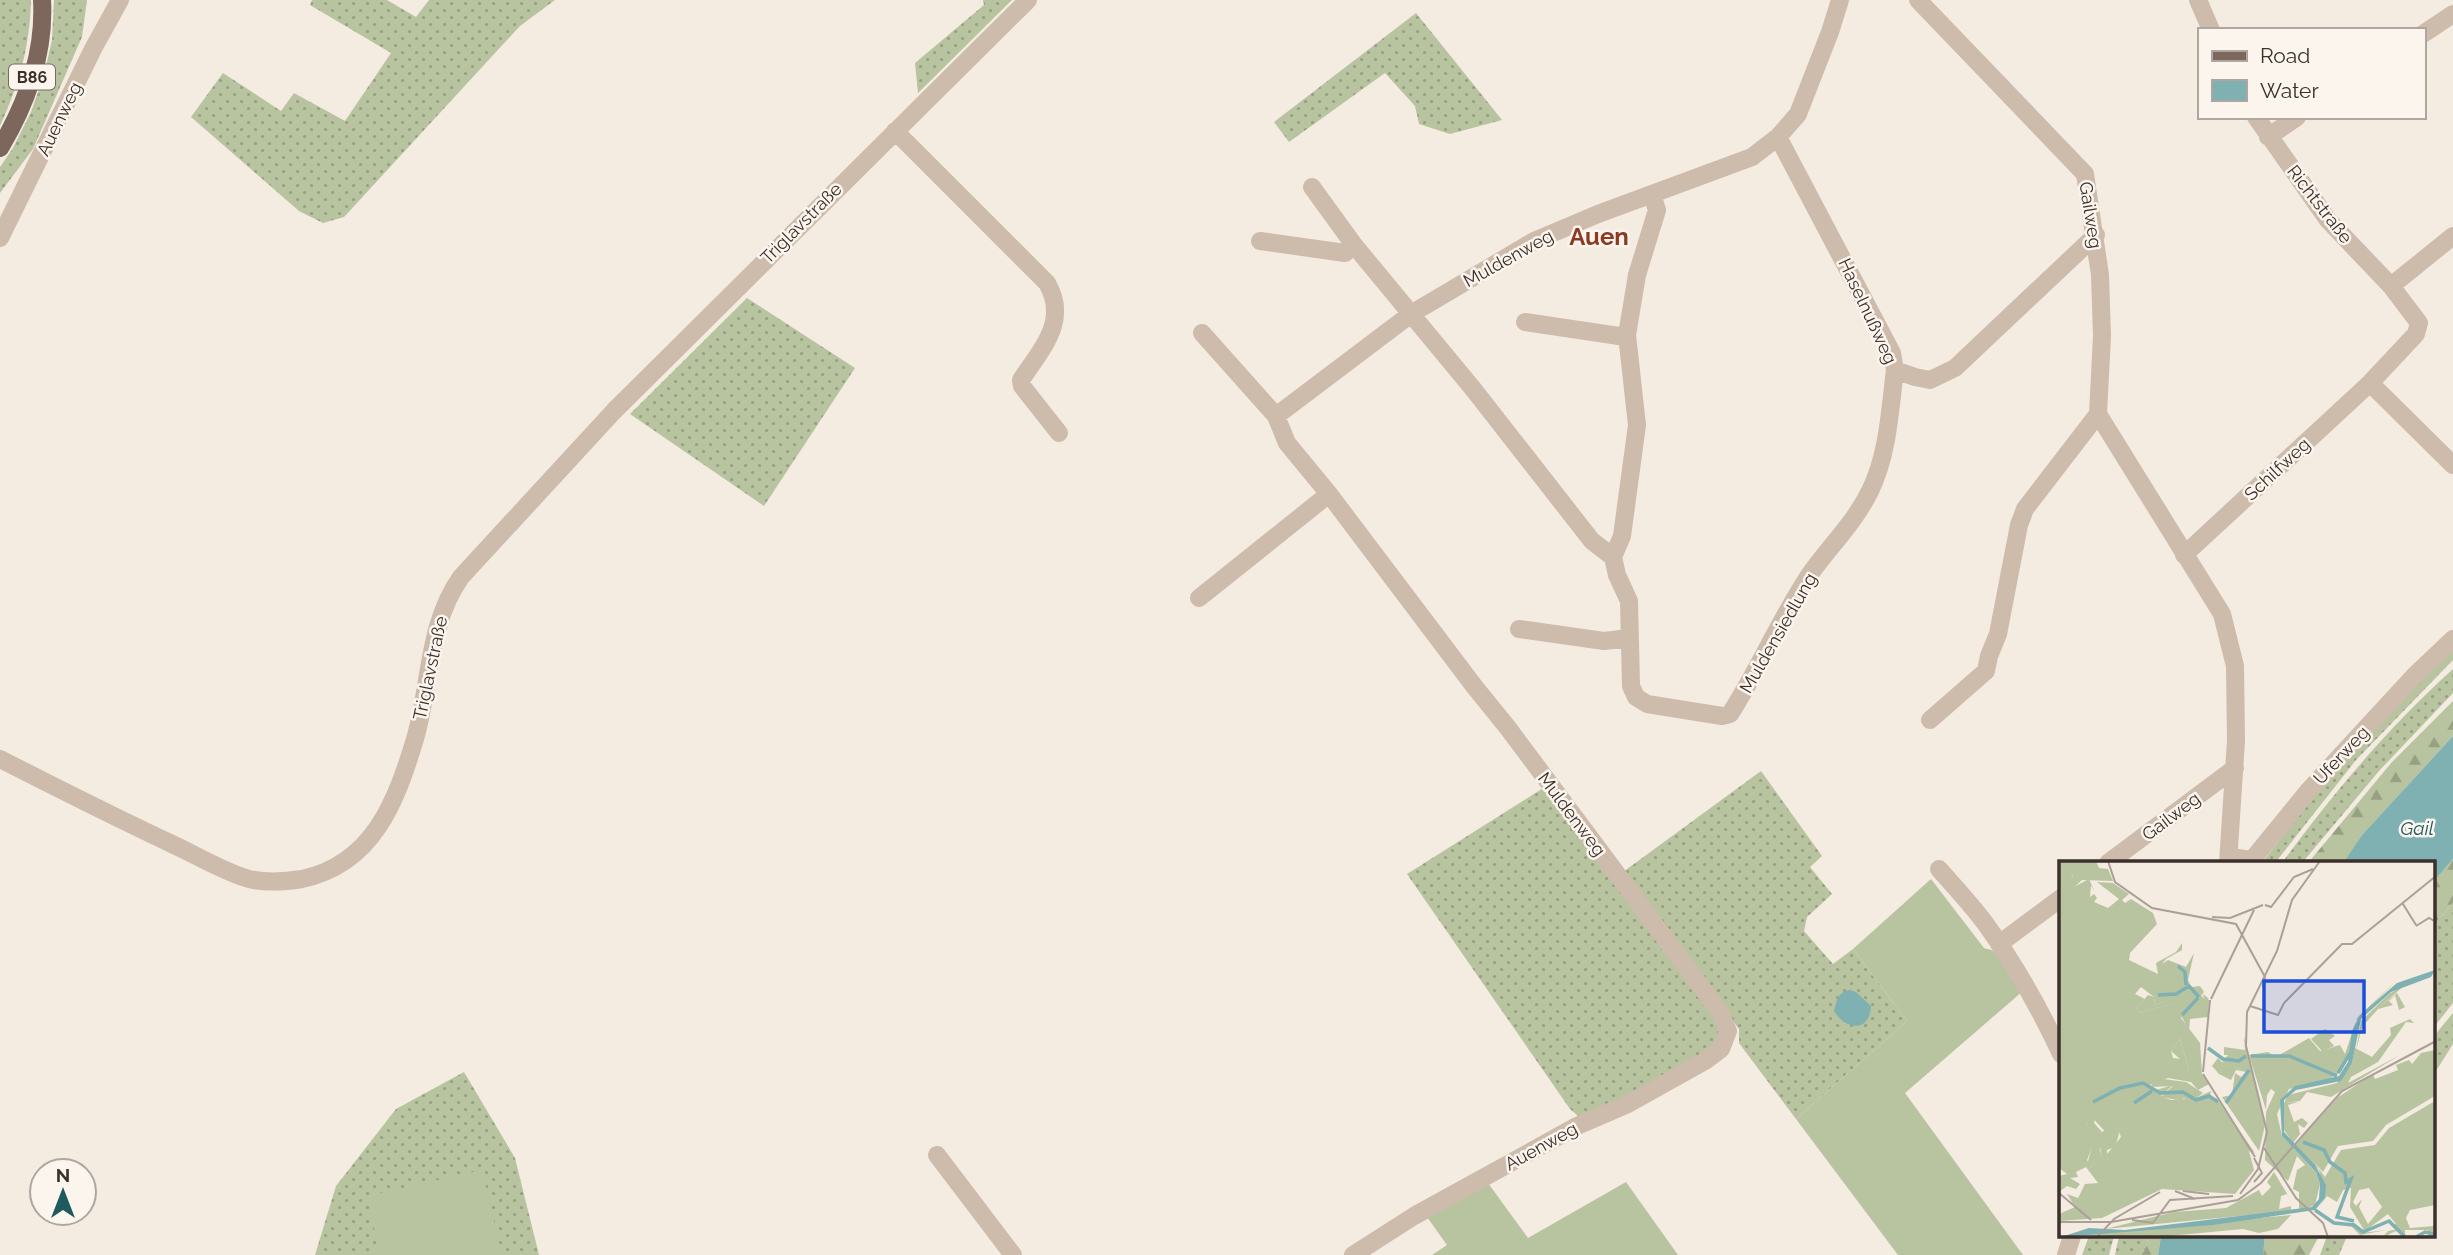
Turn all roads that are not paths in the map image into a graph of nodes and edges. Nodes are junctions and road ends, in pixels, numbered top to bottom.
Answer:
1 (43, 0) edge
2 (120, 0) edge
3 (1028, 0) edge
4 (1840, 0) edge
5 (1918, 0) edge
6 (2198, 0) edge
7 (2453, 14) edge
8 (2209, 28) edge
9 (2425, 33) edge
10 (2257, 119) edge
11 (2294, 119) edge
12 (895, 131) junction
13 (1778, 137) junction
14 (2268, 137) junction
15 (0, 148) edge
16 (1312, 187) dead end
17 (1652, 194) junction
18 (2096, 235) junction
19 (2453, 236) edge
20 (0, 238) edge
21 (1260, 241) dead end
22 (1354, 245) junction
23 (2390, 286) junction
24 (1410, 314) junction
25 (1525, 323) dead end
26 (1202, 333) dead end
27 (1627, 335) junction
28 (1895, 370) junction
29 (2370, 383) junction
30 (2098, 414) junction
31 (1276, 416) junction
32 (1059, 433) dead end
33 (2453, 465) edge
34 (1329, 494) junction
35 (2184, 555) junction
36 (1614, 557) junction
37 (1199, 598) dead end
38 (1519, 629) dead end
39 (1629, 638) junction
40 (2453, 639) edge
41 (1930, 720) dead end
42 (0, 759) edge
43 (2235, 768) junction
44 (2229, 860) edge
45 (2111, 861) edge
46 (1939, 869) dead end
47 (2059, 899) edge
48 (1999, 944) junction
49 (1727, 1039) joint
50 (2059, 1050) edge
51 (937, 1155) dead end
52 (2071, 1238) edge
53 (1013, 1255) edge
54 (1353, 1255) edge
55 (2066, 1255) edge

1 - 15 main road, B86
2 - 20 street, Auenweg
3 - 12 street, Triglavstraße
4 - 13 street, Muldenweg
5 - 18 street, Gailweg
6 - 8 street
7 - 9 street
10 - 14 street, Richtstraße
11 - 14 street
12 - 32 street
12 - 42 street, Triglavstraße
13 - 17 street, Muldenweg
13 - 28 street, Haselnußweg
14 - 23 street, Richtstraße
16 - 22 street
17 - 24 street, Muldenweg
17 - 27 street
18 - 28 street, Haselnußweg
18 - 30 street, Gailweg
19 - 23 street
21 - 22 street
22 - 24 street
23 - 29 street, Schilfweg
24 - 31 street, Muldenweg
24 - 36 street
25 - 27 street
26 - 31 street, Muldenweg
27 - 36 street
28 - 39 street, Muldensiedlung
29 - 33 street
29 - 35 street, Schilfweg
30 - 35 street
30 - 41 street
31 - 34 street, Muldenweg
34 - 37 street
34 - 49 street, Muldenweg
35 - 43 street
36 - 39 street, Muldensiedlung
38 - 39 street
40 - 44 street, Uferweg
43 - 44 street
43 - 45 street, Gailweg
46 - 48 street
47 - 48 street
48 - 50 street
49 - 54 street, Auenweg
51 - 53 street
52 - 55 street

